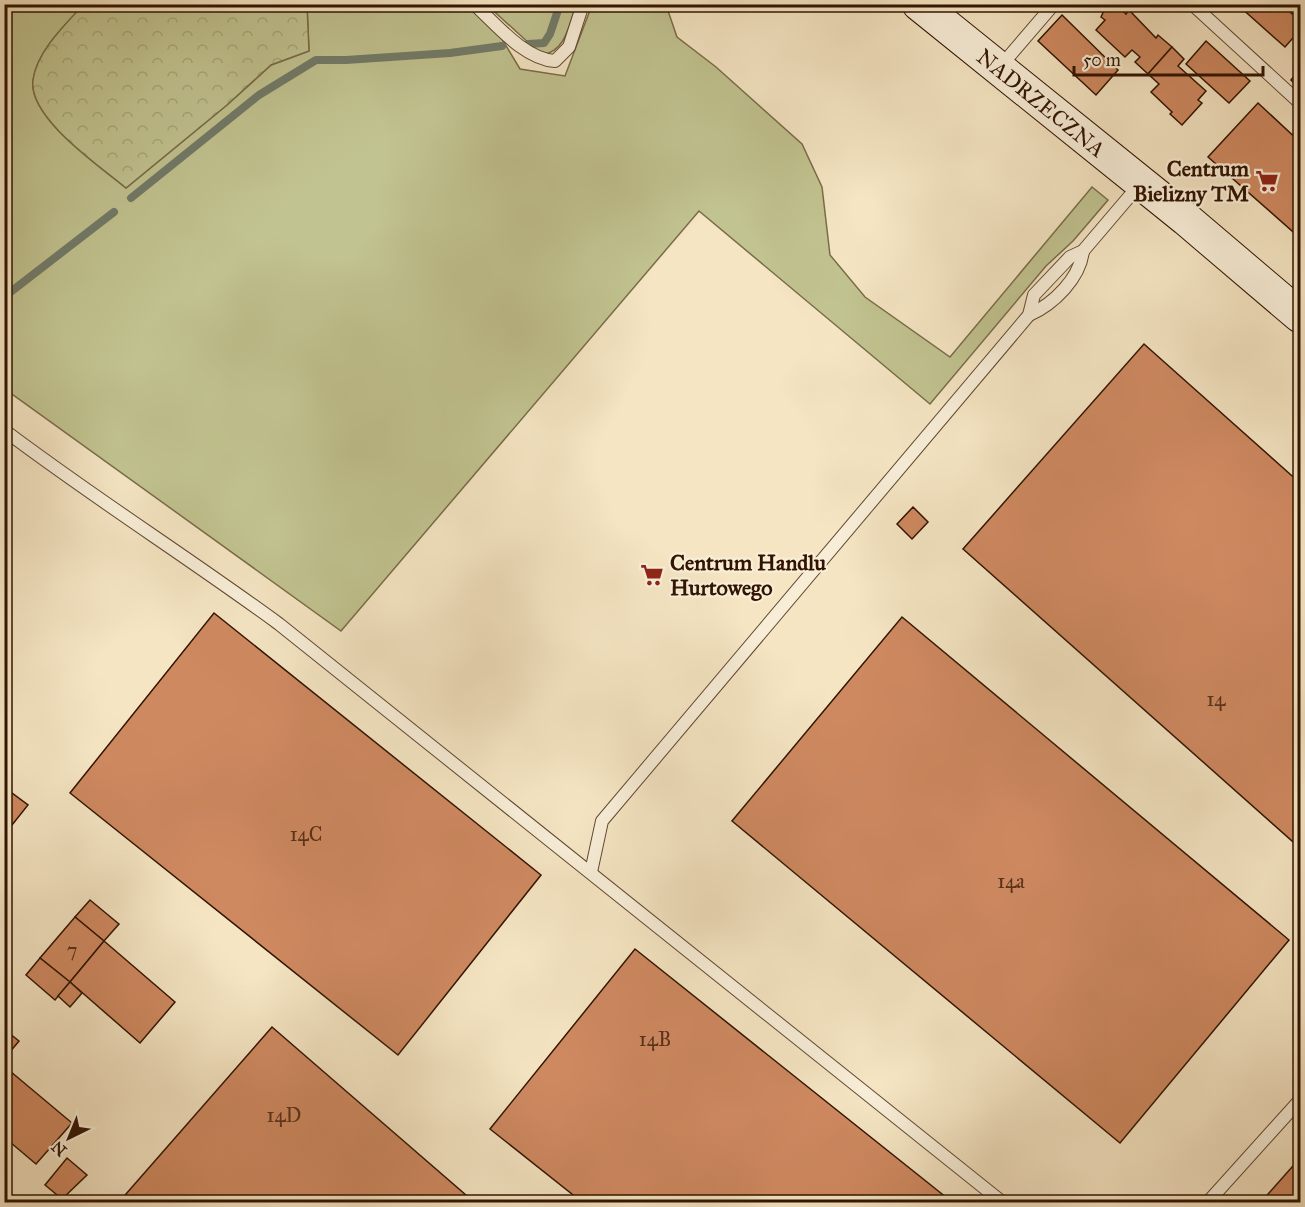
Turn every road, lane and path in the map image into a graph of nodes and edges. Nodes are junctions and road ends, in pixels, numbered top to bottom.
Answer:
1 (474, 4) edge
2 (584, 4) edge
3 (919, 4) edge
4 (1054, 4) edge
5 (1192, 4) edge
6 (998, 69) junction
7 (1300, 103) edge
8 (1140, 184) junction
9 (1300, 316) edge
10 (4, 430) edge
11 (591, 872) junction
12 (1300, 1100) edge
13 (1002, 1203) edge
14 (1208, 1203) edge

1 - 2 lane
3 - 6 street, NADRZECZNA
4 - 6 lane
5 - 7 lane
6 - 8 street, NADRZECZNA
8 - 9 street, NADRZECZNA
8 - 11 lane
10 - 11 lane
11 - 13 lane
12 - 14 lane

